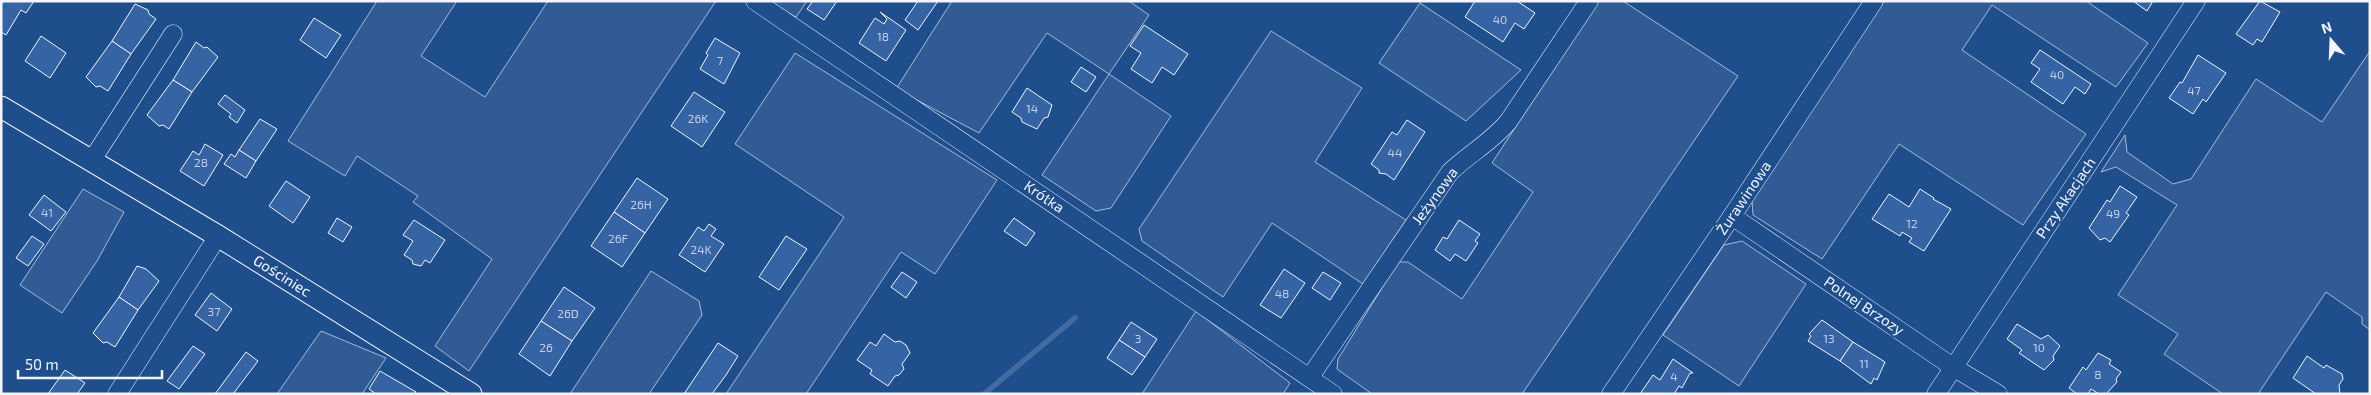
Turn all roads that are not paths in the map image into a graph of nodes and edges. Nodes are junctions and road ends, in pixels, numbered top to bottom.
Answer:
1 (755, 1) edge
2 (1589, 1) edge
3 (1874, 1) edge
4 (2196, 1) edge
5 (174, 34) dead end
6 (1, 106) edge
7 (92, 160) junction
8 (1732, 216) junction
9 (218, 236) junction
10 (1953, 367) junction
11 (1310, 377) junction
12 (116, 394) edge
13 (471, 394) edge
14 (1333, 394) edge
15 (1611, 394) edge
16 (1936, 394) edge
17 (1998, 394) edge

1 - 11 street, Krótka
2 - 11 street, Jeżynowa
3 - 8 street, Żurawinowa
4 - 10 street, Przy Akacjach
5 - 7 street
6 - 7 street, Gościniec
7 - 9 street, Gościniec
8 - 10 street, Polnej Brzozy
8 - 15 street, Żurawinowa
9 - 12 street
9 - 13 street, Gościniec
10 - 16 street, Przy Akacjach
10 - 17 street, Polnej Brzozy
11 - 14 street, Krótka

